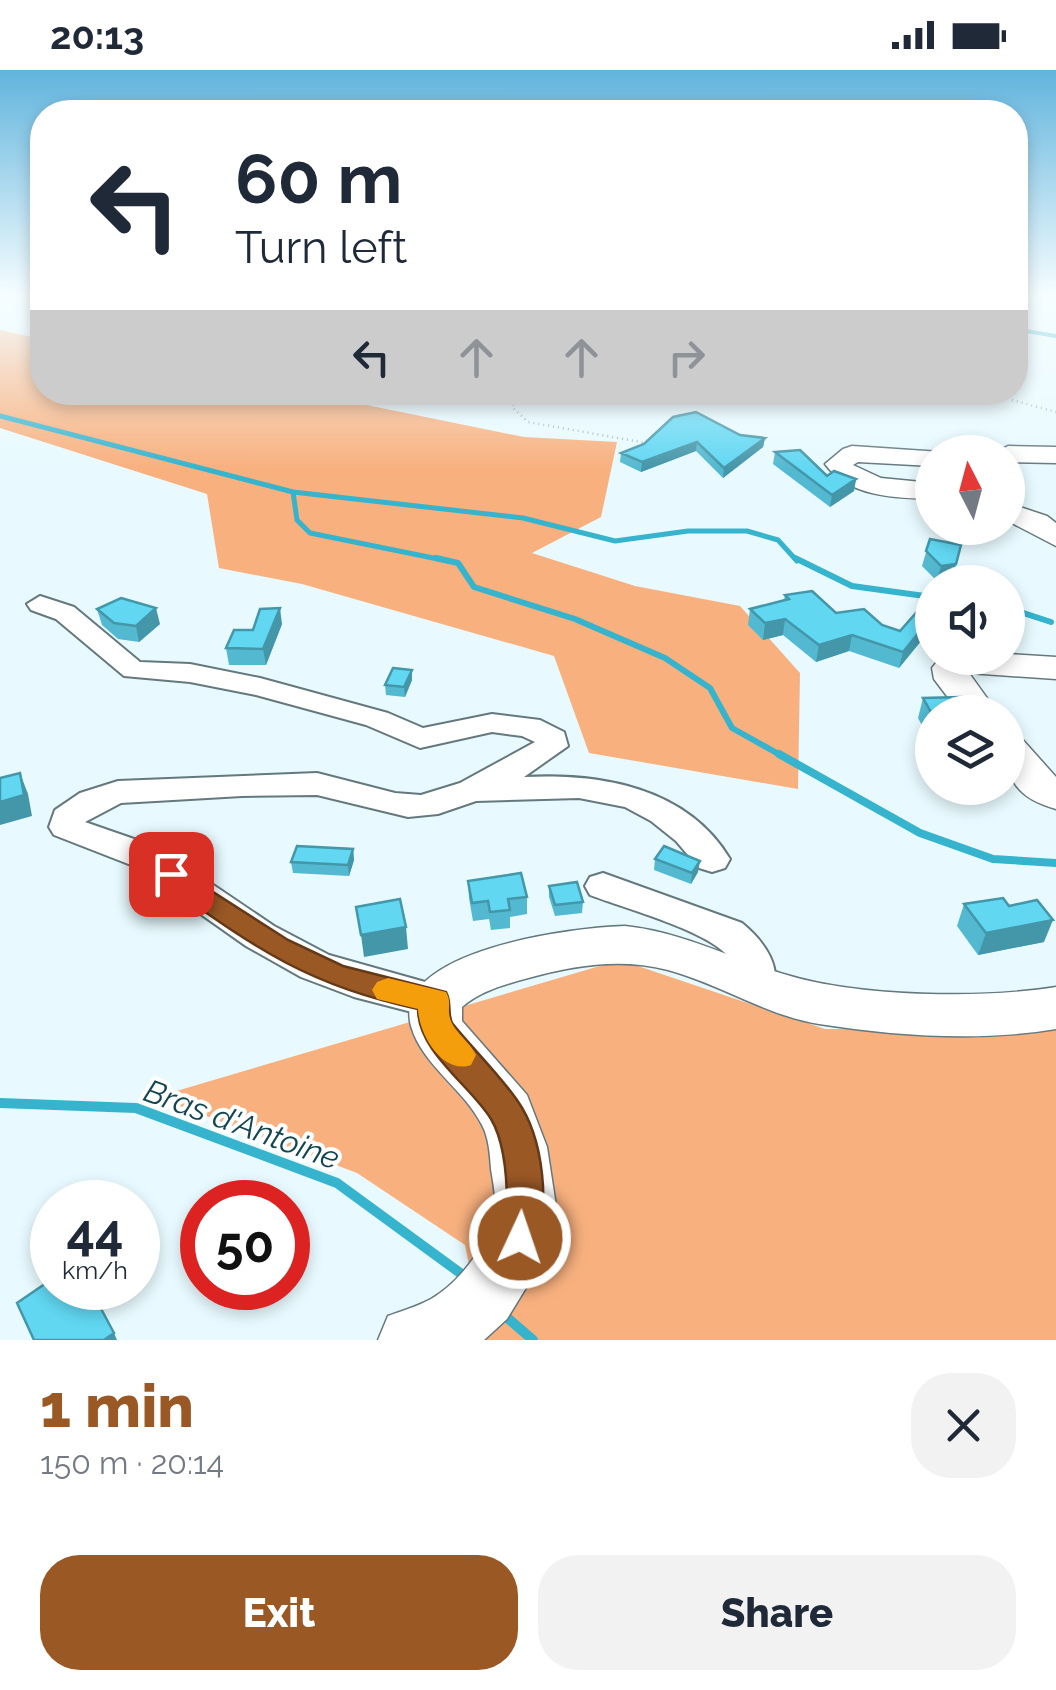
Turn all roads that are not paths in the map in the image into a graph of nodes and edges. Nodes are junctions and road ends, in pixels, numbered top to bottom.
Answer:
1 (1025, 454) edge
2 (1056, 455) edge
3 (915, 457) edge
4 (915, 490) edge
5 (1025, 518) edge
6 (1056, 537) edge
7 (40, 604) dead end
8 (1056, 668) edge
9 (965, 695) edge
10 (1025, 769) edge
11 (458, 794) junction
12 (1056, 795) edge
13 (712, 860) dead end
14 (602, 886) dead end
15 (756, 986) junction
16 (435, 1000) junction
17 (1056, 1008) edge
18 (433, 1331) edge

1 - 2 main road
3 - 4 main road
5 - 6 main road
7 - 11 street
8 - 9 main road
10 - 12 main road
11 - 13 street
11 - 16 street
14 - 15 street
15 - 16 main road
15 - 17 main road
16 - 18 main road

